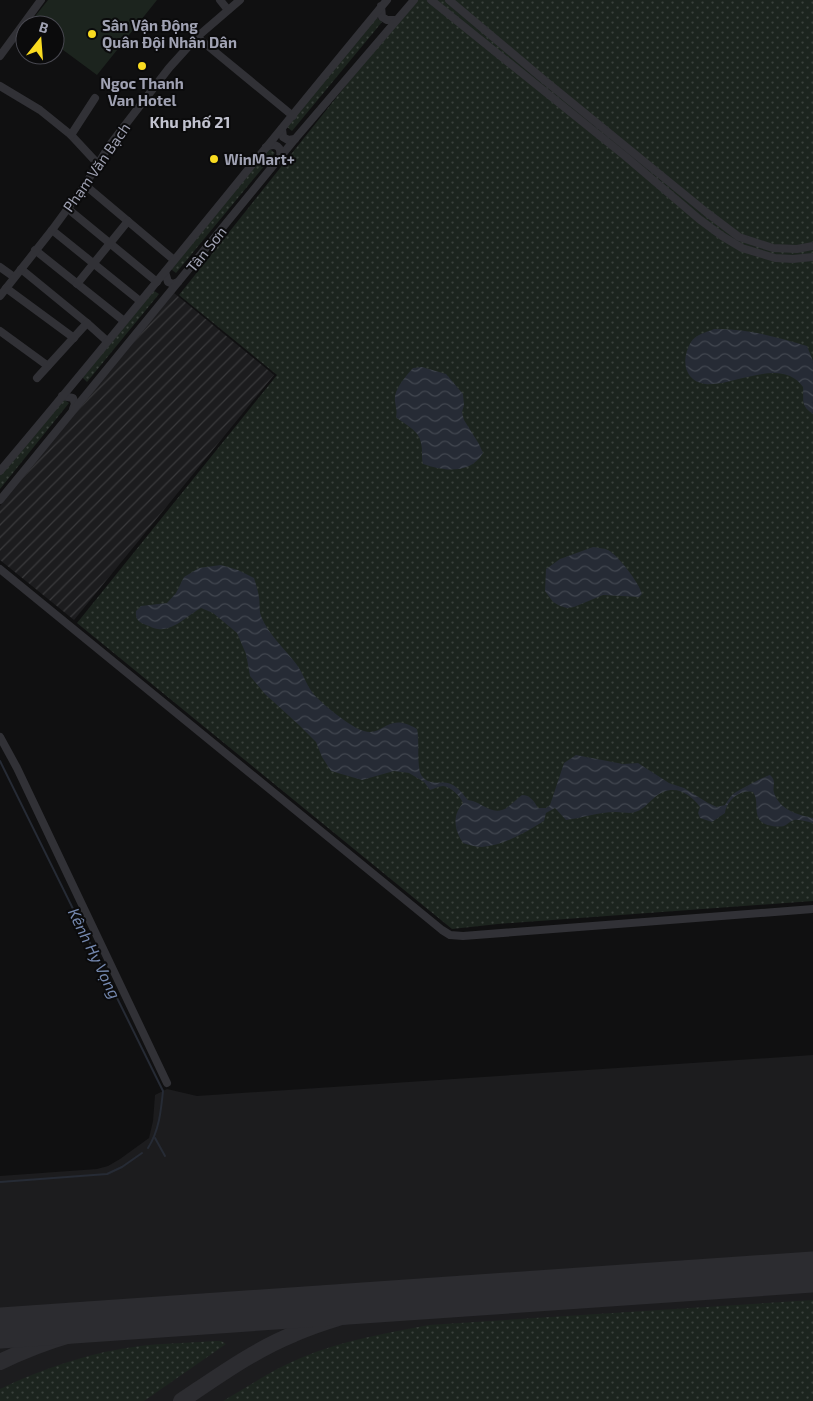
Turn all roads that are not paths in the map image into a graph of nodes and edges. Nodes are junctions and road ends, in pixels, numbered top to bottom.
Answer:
1 (41, 0) edge
2 (220, 0) edge
3 (240, 0) edge
4 (414, 0) edge
5 (431, 0) edge
6 (448, 0) edge
7 (384, 3) edge
8 (228, 10) junction
9 (462, 10) junction
10 (455, 18) junction
11 (396, 20) junction
12 (197, 37) junction
13 (0, 56) edge
14 (541, 82) junction
15 (0, 86) edge
16 (95, 98) dead end
17 (293, 116) junction
18 (592, 118) junction
19 (587, 125) junction
20 (282, 130) junction
21 (71, 135) junction
22 (295, 139) junction
23 (266, 147) junction
24 (631, 150) junction
25 (625, 156) junction
26 (280, 157) junction
27 (98, 164) junction
28 (85, 185) junction
29 (67, 208) junction
30 (706, 212) junction
31 (699, 220) junction
32 (128, 221) junction
33 (52, 230) junction
34 (755, 242) junction
35 (110, 243) junction
36 (813, 246) edge
37 (35, 250) junction
38 (752, 252) junction
39 (813, 256) edge
40 (174, 260) junction
41 (94, 263) junction
42 (0, 267) edge
43 (21, 269) junction
44 (165, 272) junction
45 (14, 277) junction
46 (157, 282) junction
47 (178, 282) junction
48 (77, 284) junction
49 (6, 288) junction
50 (150, 290) junction
51 (0, 296) edge
52 (164, 300) junction
53 (140, 301) junction
54 (124, 321) junction
55 (88, 323) junction
56 (0, 331) edge
57 (74, 338) junction
58 (107, 341) junction
59 (48, 366) junction
60 (37, 378) dead end
61 (78, 378) junction
62 (90, 390) junction
63 (62, 396) junction
64 (72, 411) junction
65 (0, 471) edge
66 (0, 500) edge
67 (0, 569) edge
68 (0, 737) edge
69 (813, 909) edge
70 (167, 1083) dead end

1 - 13 street
2 - 8 street
3 - 8 street, Phạm Văn Bạch
4 - 11 street, Tân Sơn
5 - 10 street
6 - 9 street
7 - 11 street
7 - 17 street, Tân Sơn
8 - 12 street, Phạm Văn Bạch
9 - 10 street
9 - 14 street
10 - 14 street
11 - 22 street, Tân Sơn
12 - 17 street
12 - 27 street, Phạm Văn Bạch
14 - 18 street
14 - 19 street
15 - 21 street
16 - 21 street
17 - 20 street, Tân Sơn
18 - 19 street
18 - 24 street
19 - 25 street
20 - 22 street
20 - 23 street, Tân Sơn
21 - 27 street
22 - 26 street, Tân Sơn
23 - 26 street
23 - 40 street, Tân Sơn
24 - 25 street
24 - 30 street
25 - 31 street
26 - 47 street, Tân Sơn
27 - 28 street, Phạm Văn Bạch
28 - 29 street, Phạm Văn Bạch
28 - 32 street
29 - 33 street, Phạm Văn Bạch
29 - 35 street
30 - 31 street
30 - 34 street
31 - 38 street
32 - 35 street
32 - 40 street
33 - 37 street, Phạm Văn Bạch
33 - 41 street
34 - 36 street
34 - 38 street
35 - 41 street
35 - 46 street
37 - 43 street, Phạm Văn Bạch
37 - 48 street
38 - 39 street
40 - 44 street, Tân Sơn
41 - 48 street
41 - 53 street
42 - 45 street
43 - 45 street, Phạm Văn Bạch
43 - 55 street
44 - 46 street, Tân Sơn
44 - 47 street
45 - 49 street, Phạm Văn Bạch
46 - 50 street, Tân Sơn
47 - 52 street, Tân Sơn
48 - 54 street
49 - 51 street, Phạm Văn Bạch
49 - 57 street
50 - 52 street
50 - 53 street, Tân Sơn
52 - 62 street, Tân Sơn
53 - 54 street, Tân Sơn
54 - 58 street, Tân Sơn
55 - 57 street
55 - 58 street
56 - 59 street
57 - 59 street
58 - 61 street, Tân Sơn
59 - 60 street
61 - 62 street
61 - 63 street, Tân Sơn
62 - 64 street, Tân Sơn
63 - 64 street
63 - 65 street, Tân Sơn
64 - 66 street, Tân Sơn
67 - 69 street
68 - 70 street

